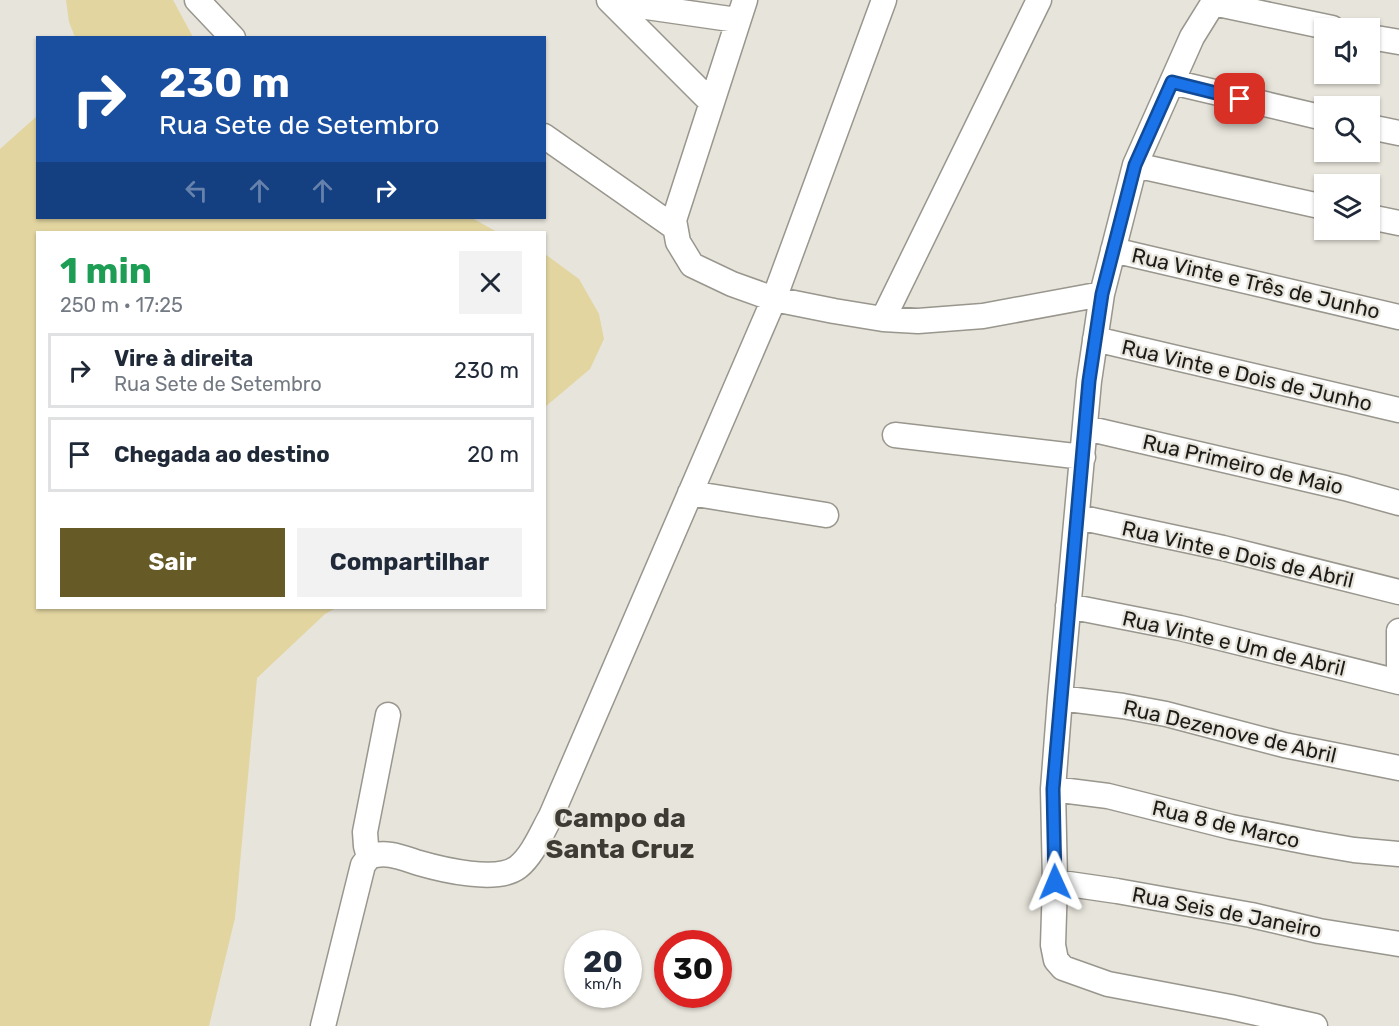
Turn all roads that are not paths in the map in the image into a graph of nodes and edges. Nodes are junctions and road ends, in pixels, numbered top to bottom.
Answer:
1 (196, 0) edge
2 (884, 0) edge
3 (1039, 0) edge
4 (610, 1) edge
5 (1214, 1) edge
6 (741, 10) edge
7 (1314, 24) edge
8 (231, 36) edge
9 (1380, 39) edge
10 (1399, 42) edge
11 (1172, 82) junction
12 (711, 102) junction
13 (1314, 116) edge
14 (1380, 129) edge
15 (1399, 133) edge
16 (546, 137) edge
17 (1135, 165) junction
18 (1314, 205) edge
19 (1380, 219) edge
20 (1399, 223) edge
21 (674, 227) junction
22 (1113, 250) junction
23 (1102, 294) junction
24 (774, 299) junction
25 (1399, 317) edge
26 (883, 319) junction
27 (1095, 339) junction
28 (1399, 410) edge
29 (1086, 428) junction
30 (895, 435) dead end
31 (1083, 457) junction
32 (690, 493) junction
33 (1399, 503) edge
34 (826, 515) dead end
35 (1078, 517) junction
36 (1399, 592) edge
37 (1068, 606) junction
38 (1399, 631) edge
39 (1399, 667) edge
40 (1399, 682) edge
41 (1060, 698) junction
42 (388, 715) dead end
43 (1399, 768) edge
44 (1053, 789) junction
45 (1399, 854) edge
46 (369, 856) junction
47 (1055, 882) junction
48 (1399, 944) edge
49 (323, 1026) edge
50 (1315, 1026) edge

1 - 8 street
2 - 24 street
3 - 26 street
4 - 6 street
4 - 12 street
5 - 7 street
5 - 11 street
6 - 12 street
9 - 10 street
11 - 13 street
11 - 17 street
12 - 21 street
14 - 15 street
16 - 21 street
17 - 18 street
17 - 22 street
19 - 20 street
21 - 24 street
22 - 23 street
22 - 25 street, Rua Vinte e Três de Junho
23 - 26 street
23 - 27 street
24 - 26 street
24 - 32 street
27 - 28 street, Rua Vinte e Dois de Junho
27 - 29 street
29 - 31 street
29 - 33 street, Rua Primeiro de Maio
30 - 31 street
31 - 35 street
32 - 34 street
32 - 46 street
35 - 36 street, Rua Vinte e Dois de Abril
35 - 37 street
37 - 40 street, Rua Vinte e Um de Abril
37 - 41 street
38 - 39 street
41 - 43 street, Rua Dezenove de Abril
41 - 44 street
42 - 46 street
44 - 45 street, Rua 8 de Marco
44 - 47 street
46 - 49 street
47 - 48 street, Rua Seis de Janeiro
47 - 50 street

